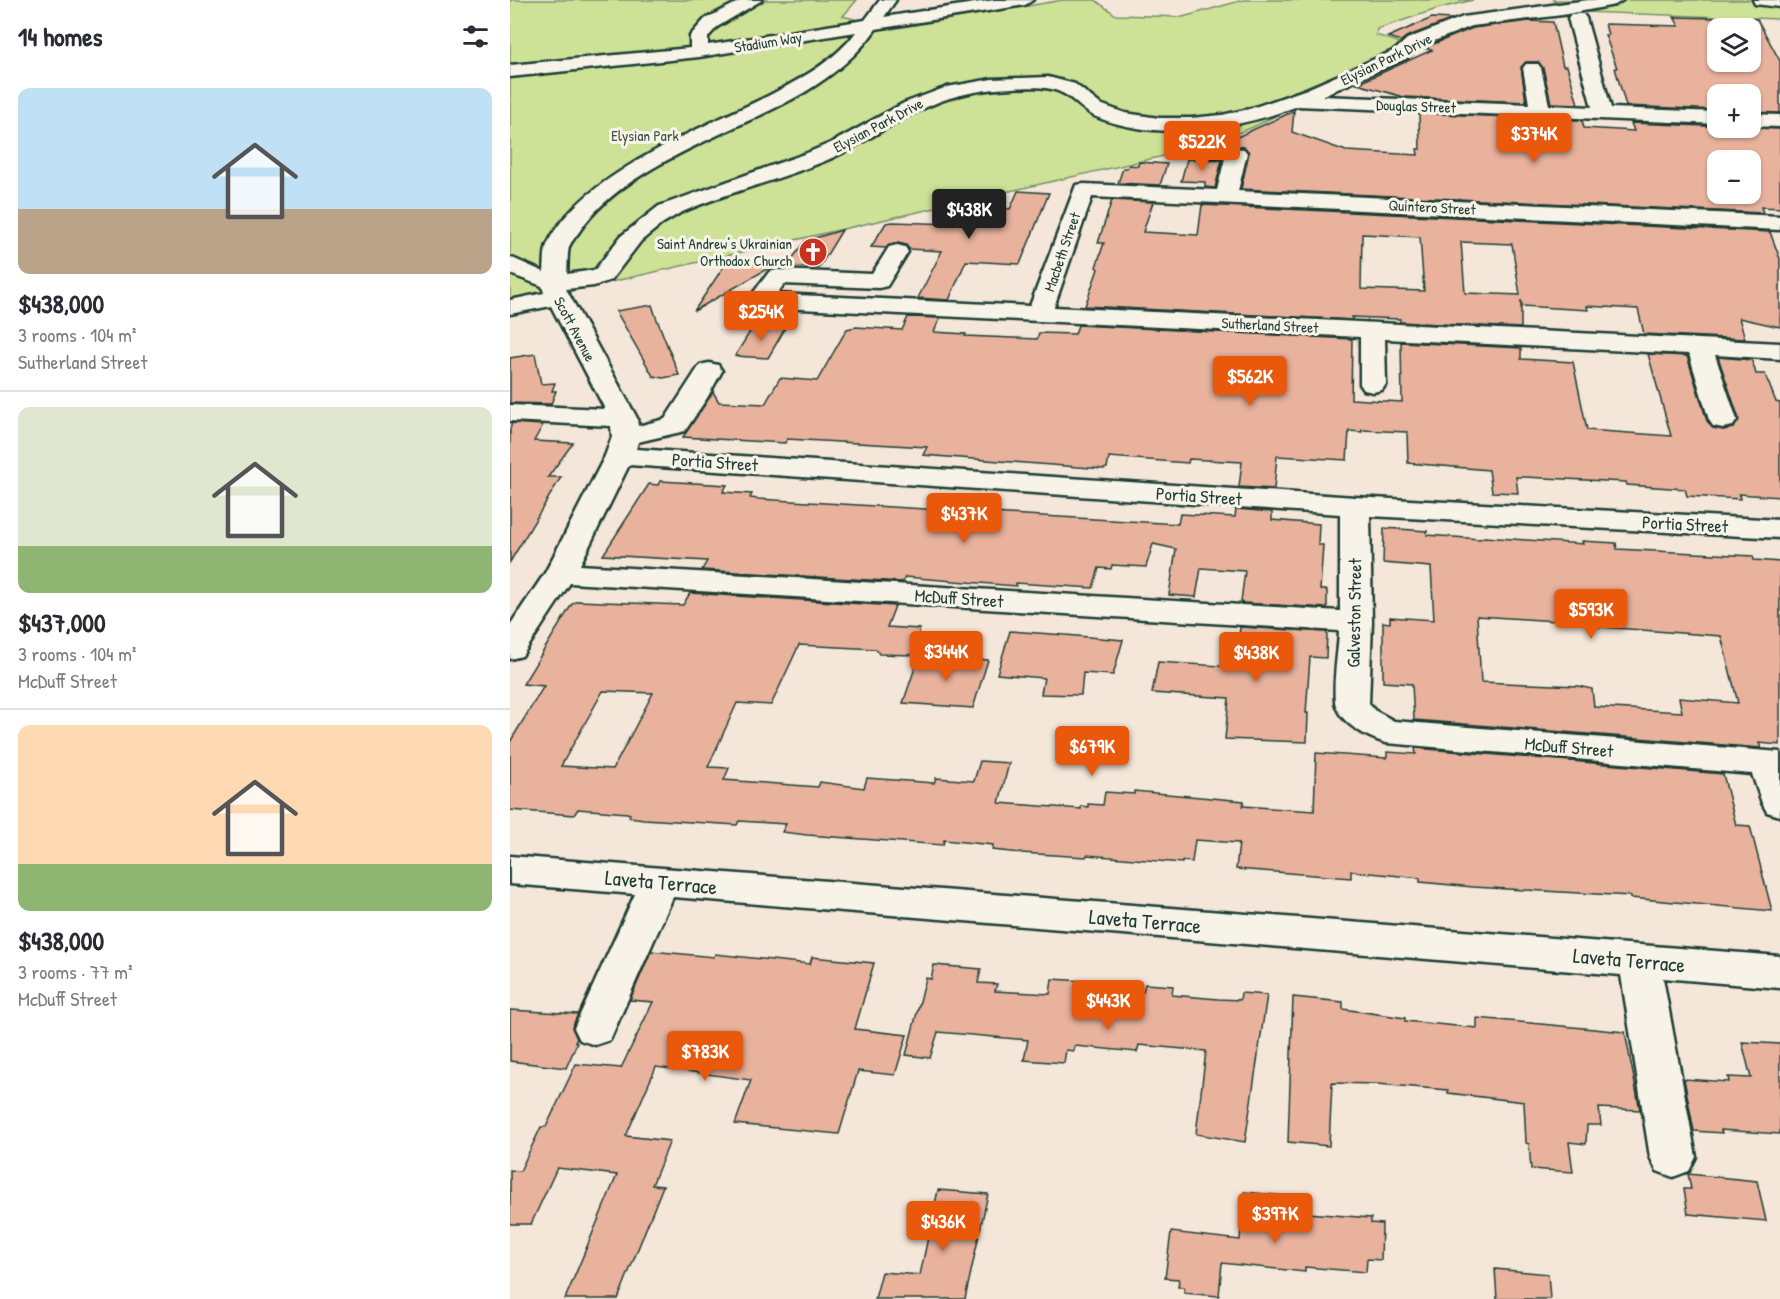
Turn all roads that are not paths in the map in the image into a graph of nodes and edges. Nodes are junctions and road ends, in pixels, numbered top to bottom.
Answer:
1 (754, 0) edge
2 (888, 0) edge
3 (1025, 0) edge
4 (1615, 0) edge
5 (1761, 0) edge
6 (1780, 2) edge
7 (1577, 18) dead end
8 (868, 26) junction
9 (699, 52) junction
10 (1532, 68) dead end
11 (510, 71) edge
12 (1294, 101) junction
13 (1540, 111) junction
14 (1603, 113) junction
15 (1707, 118) edge
16 (1761, 120) edge
17 (1780, 121) edge
18 (1202, 151) dead end
19 (1084, 190) joint
20 (1226, 197) junction
21 (1780, 224) edge
22 (897, 252) dead end
23 (510, 264) edge
24 (556, 290) junction
25 (510, 307) edge
26 (1040, 313) junction
27 (1371, 331) junction
28 (1700, 347) junction
29 (1780, 351) edge
30 (709, 371) dead end
31 (1373, 384) dead end
32 (510, 413) edge
33 (1723, 420) dead end
34 (623, 437) junction
35 (1355, 506) junction
36 (1780, 529) edge
37 (561, 573) junction
38 (1356, 622) junction
39 (510, 649) edge
40 (1362, 718) joint
41 (1774, 763) edge
42 (1780, 803) edge
43 (510, 870) edge
44 (660, 882) junction
45 (1639, 961) junction
46 (1780, 972) edge
47 (595, 1028) dead end
48 (1673, 1157) dead end

1 - 9 street
2 - 8 street, Scott Avenue
3 - 8 street, Stadium Way
4 - 12 street, Elysian Park Drive
5 - 6 street
7 - 14 street
8 - 9 street, Stadium Way
8 - 24 street, Scott Avenue
9 - 11 street, Stadium Way
10 - 13 street
12 - 13 street, Douglas Street
12 - 24 street, Elysian Park Drive
13 - 14 street, Douglas Street
14 - 15 street, Douglas Street
16 - 17 street
18 - 20 street
19 - 20 street, Quintero Street
19 - 26 street, Macbeth Street
20 - 21 street, Quintero Street
22 - 26 street, Sutherland Street
23 - 24 street, Elysian Park Drive
24 - 25 street
24 - 34 street, Scott Avenue
26 - 27 street, Sutherland Street
27 - 28 street, Sutherland Street
27 - 31 street
28 - 29 street, Sutherland Street
28 - 33 street
30 - 34 street
32 - 34 street, Portia Street
34 - 35 street, Portia Street
34 - 37 street
35 - 36 street, Portia Street
35 - 38 street, Galveston Street
37 - 38 street, McDuff Street
37 - 39 street
38 - 40 street, Galveston Street
40 - 41 street, McDuff Street
41 - 42 street
43 - 44 street, Laveta Terrace
44 - 45 street, Laveta Terrace
44 - 47 street
45 - 46 street, Laveta Terrace
45 - 48 street

